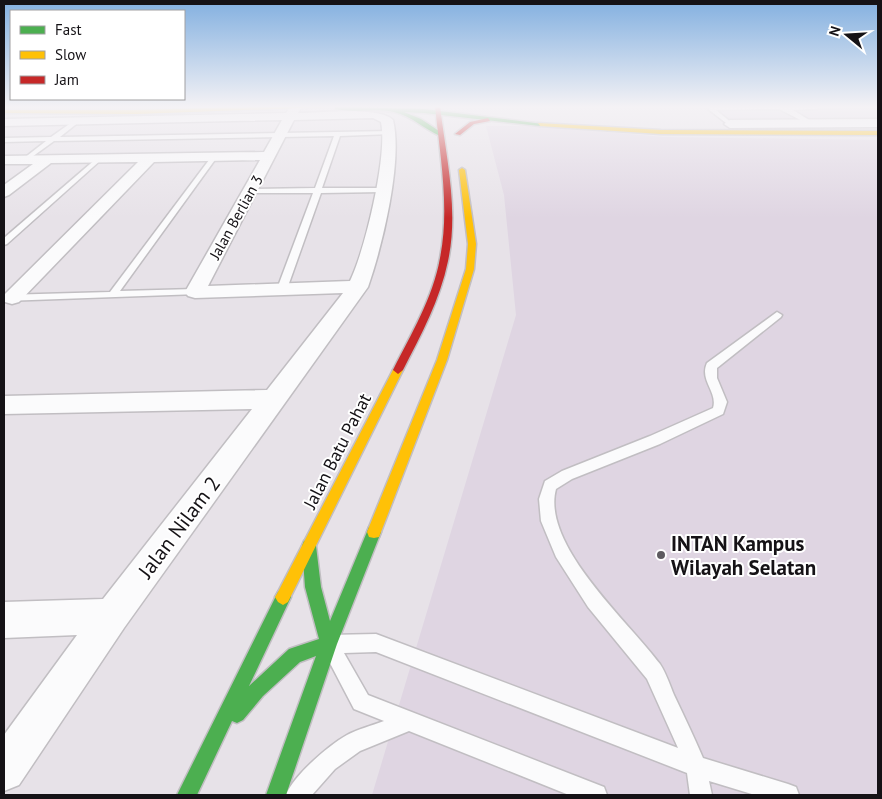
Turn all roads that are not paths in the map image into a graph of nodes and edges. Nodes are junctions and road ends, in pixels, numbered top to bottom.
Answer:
1 (47, 143) edge
2 (276, 143) edge
3 (335, 143) edge
4 (389, 143) edge
5 (441, 143) edge
6 (269, 156) junction
7 (214, 157) junction
8 (150, 158) junction
9 (98, 159) junction
10 (4, 160) edge
11 (25, 160) junction
12 (47, 160) junction
13 (462, 162) dead end
14 (382, 190) junction
15 (250, 191) junction
16 (318, 191) junction
17 (4, 192) edge
18 (4, 242) edge
19 (358, 287) junction
20 (282, 289) junction
21 (195, 292) junction
22 (113, 294) junction
23 (8, 298) edge
24 (778, 315) dead end
25 (275, 399) junction
26 (4, 405) edge
27 (309, 545) junction
28 (112, 616) junction
29 (4, 620) edge
30 (329, 644) junction
31 (409, 721) junction
32 (212, 744) junction
33 (696, 766) junction
34 (4, 770) edge
35 (187, 795) edge
36 (276, 795) edge
37 (297, 795) edge
38 (596, 795) edge
39 (701, 795) edge
40 (788, 795) edge

1 - 11 lane
2 - 6 street, Jalan Berlian 3
3 - 16 lane
4 - 14 street, Jalan Nilam 2
5 - 27 main road, Jalan Batu Pahat
6 - 7 street
6 - 15 street, Jalan Berlian 3
7 - 8 street
7 - 22 lane
8 - 9 street
8 - 23 street
9 - 12 street
9 - 18 lane
10 - 11 street
11 - 12 street
12 - 17 street
13 - 30 main road
14 - 16 lane
14 - 19 street, Jalan Nilam 2
15 - 16 lane
15 - 21 street, Jalan Berlian 3
16 - 20 lane
19 - 20 street
19 - 25 street, Jalan Nilam 2
20 - 21 street
21 - 22 lane
22 - 23 lane
24 - 33 lane
25 - 26 street
25 - 28 street, Jalan Nilam 2
27 - 30 main road
27 - 32 main road, Jalan Batu Pahat
28 - 29 street
28 - 34 street, Jalan Nilam 2
30 - 31 lane
30 - 32 main road
30 - 33 lane
30 - 36 main road
31 - 37 lane
31 - 38 lane
32 - 35 main road, Jalan Batu Pahat
33 - 39 lane
33 - 40 lane

